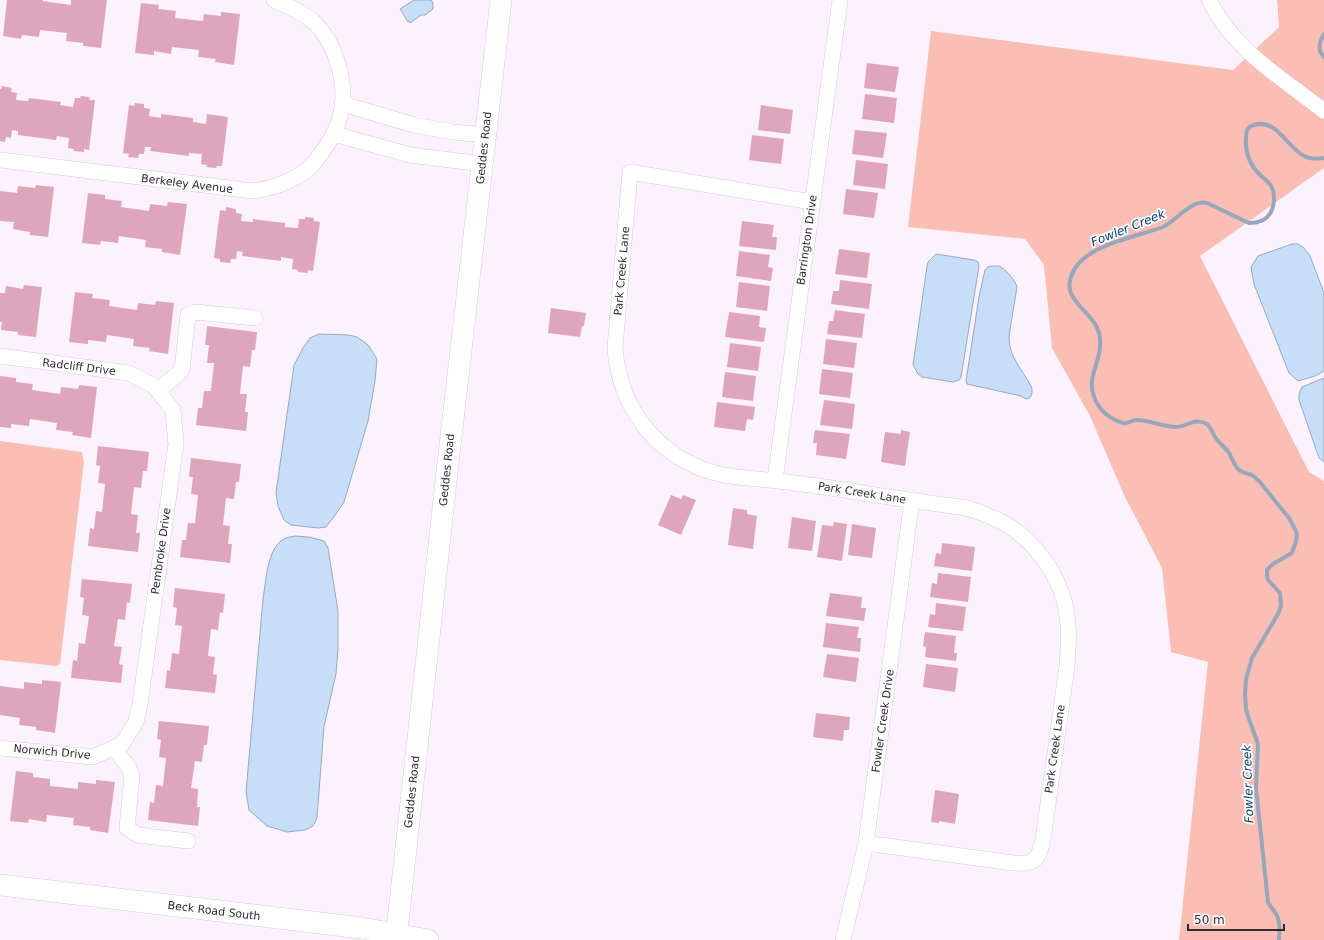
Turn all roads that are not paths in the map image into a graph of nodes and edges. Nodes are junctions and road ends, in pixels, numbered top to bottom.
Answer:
1 (274, 0) edge
2 (501, 0) edge
3 (840, 0) edge
4 (1209, 0) edge
5 (342, 111) junction
6 (1324, 111) edge
7 (334, 134) junction
8 (486, 135) junction
9 (0, 160) edge
10 (483, 164) junction
11 (812, 202) junction
12 (255, 318) dead end
13 (0, 356) edge
14 (156, 389) junction
15 (775, 480) junction
16 (912, 500) junction
17 (136, 722) joint
18 (0, 748) edge
19 (113, 748) junction
20 (188, 841) dead end
21 (866, 844) junction
22 (0, 885) edge
23 (396, 937) edge
24 (428, 940) edge
25 (843, 940) edge

1 - 5 street
2 - 8 main road, Geddes Road
3 - 11 street, Barrington Drive
4 - 6 street
5 - 7 street, Berkeley Avenue
5 - 8 street
7 - 9 street, Berkeley Avenue
7 - 10 street
8 - 10 main road, Geddes Road
10 - 23 main road, Geddes Road
11 - 15 street, Barrington Drive
11 - 15 street, Park Creek Lane
12 - 14 street
13 - 14 street, Radcliff Drive
14 - 17 street, Pembroke Drive
15 - 16 street, Park Creek Lane
16 - 21 street, Fowler Creek Drive
16 - 21 street, Park Creek Lane
17 - 19 street, Norwich Drive
18 - 19 street, Norwich Drive
19 - 20 street
21 - 25 street, Fowler Creek Drive
22 - 23 main road, Beck Road South
23 - 24 main road, Beck Road South

